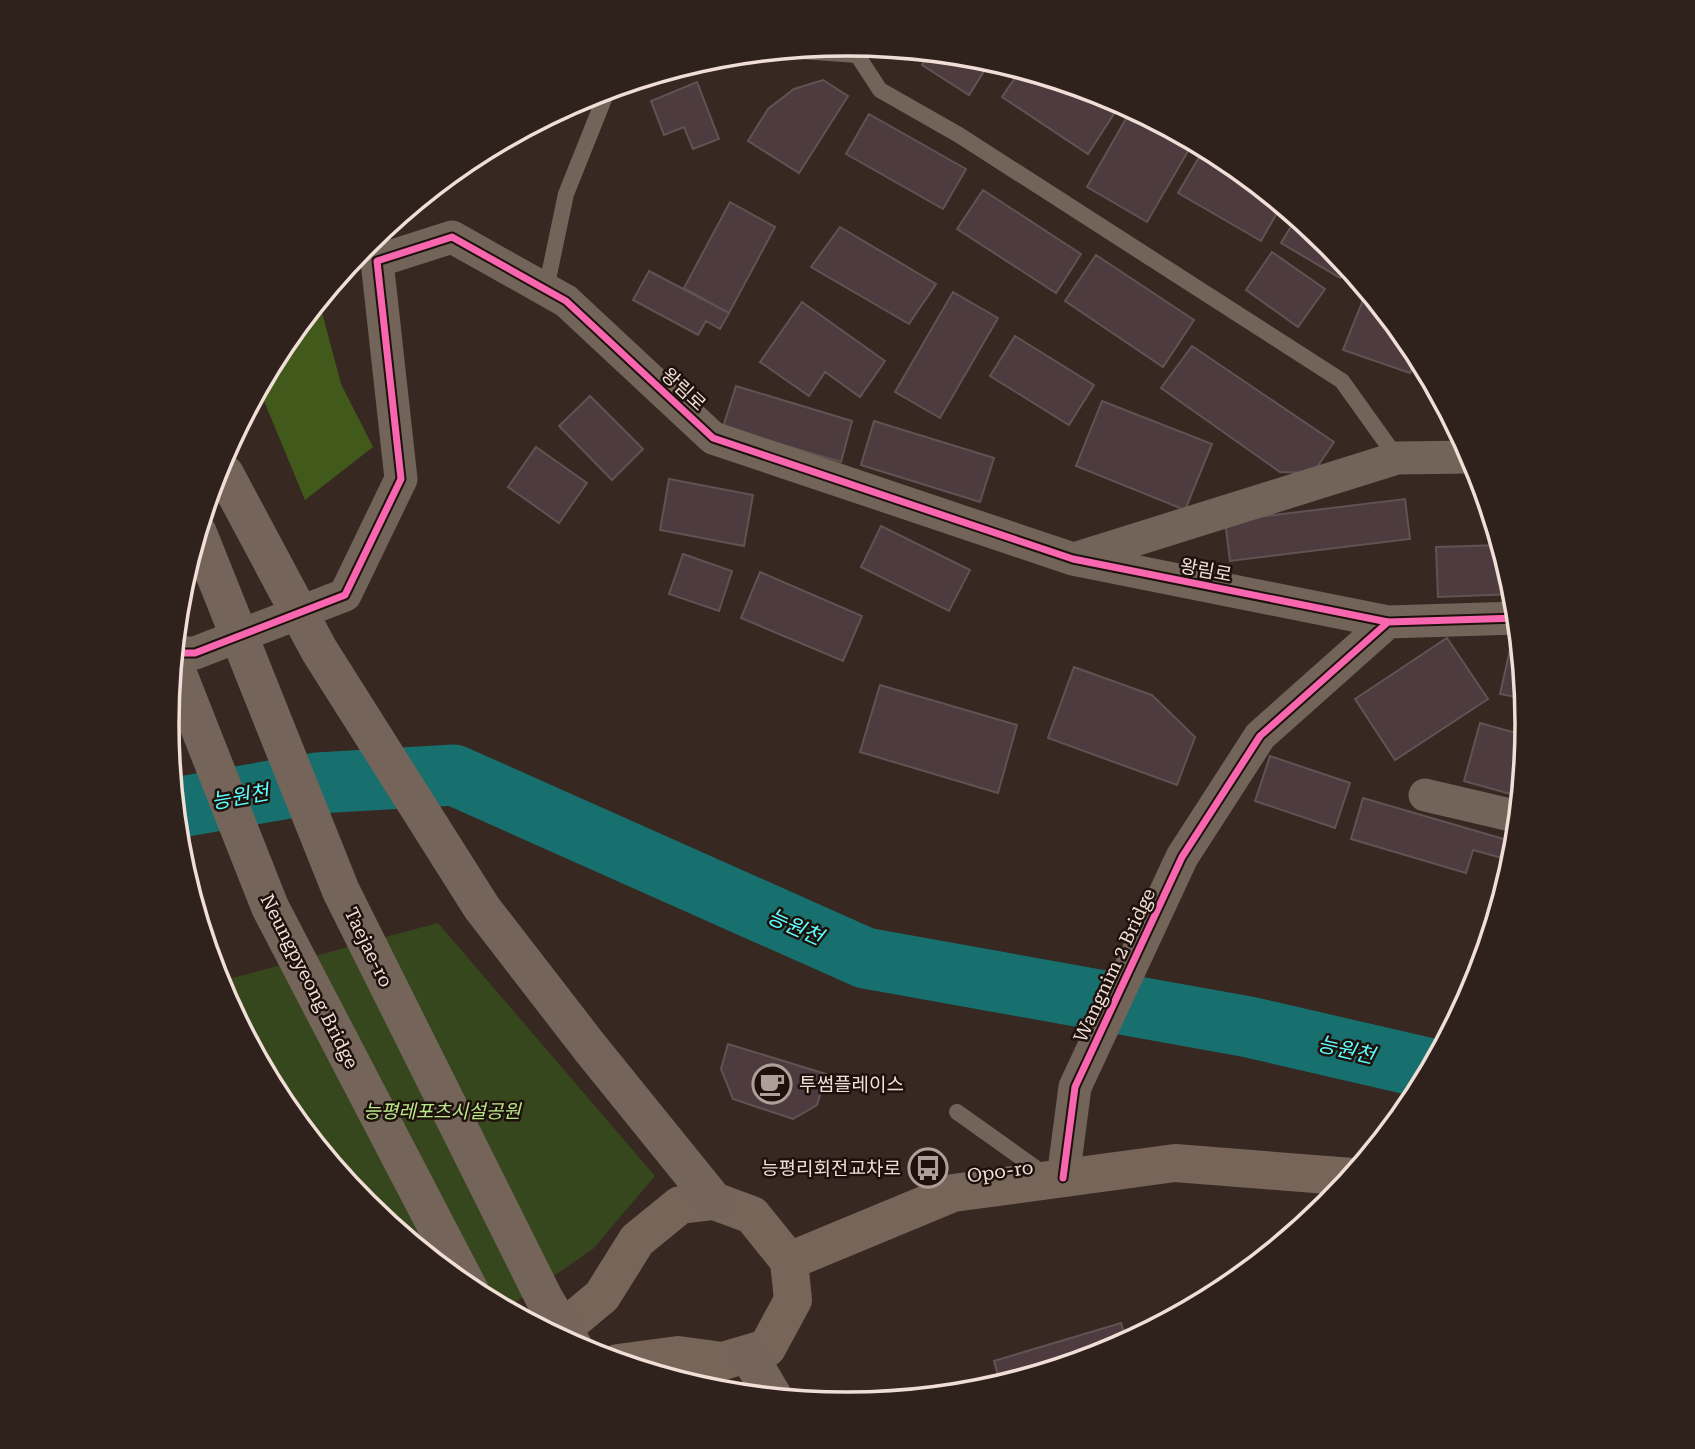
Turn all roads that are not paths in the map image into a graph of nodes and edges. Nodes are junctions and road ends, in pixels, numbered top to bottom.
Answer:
1 (858, 56) edge
2 (602, 103) edge
3 (546, 289) junction
4 (1460, 457) edge
5 (1397, 458) junction
6 (227, 476) edge
7 (203, 546) edge
8 (1073, 559) junction
9 (1507, 618) edge
10 (1388, 622) junction
11 (183, 653) edge
12 (180, 679) edge
13 (1425, 795) dead end
14 (1510, 815) edge
15 (957, 1112) dead end
16 (1058, 1179) junction
17 (1336, 1180) edge
18 (714, 1200) junction
19 (789, 1261) junction
20 (457, 1267) edge
21 (561, 1328) edge
22 (562, 1329) edge
23 (748, 1354) junction
24 (640, 1360) edge
25 (768, 1388) edge

1 - 5 lane
2 - 3 lane
3 - 8 street, 왕림로
3 - 11 street, 왕림로
4 - 5 street
5 - 8 street
6 - 18 highway, bridge
7 - 22 highway, Taejae-ro, bridge
8 - 10 street, 왕림로
9 - 10 street, 왕림로
10 - 16 street, Wangnim 2 Bridge
12 - 20 highway, Neungpyeong Bridge
13 - 14 street
15 - 16 lane
16 - 17 main road, Opo-ro
16 - 19 main road, Opo-ro
18 - 19 main road
18 - 21 main road
19 - 23 main road
23 - 24 main road
23 - 25 highway

